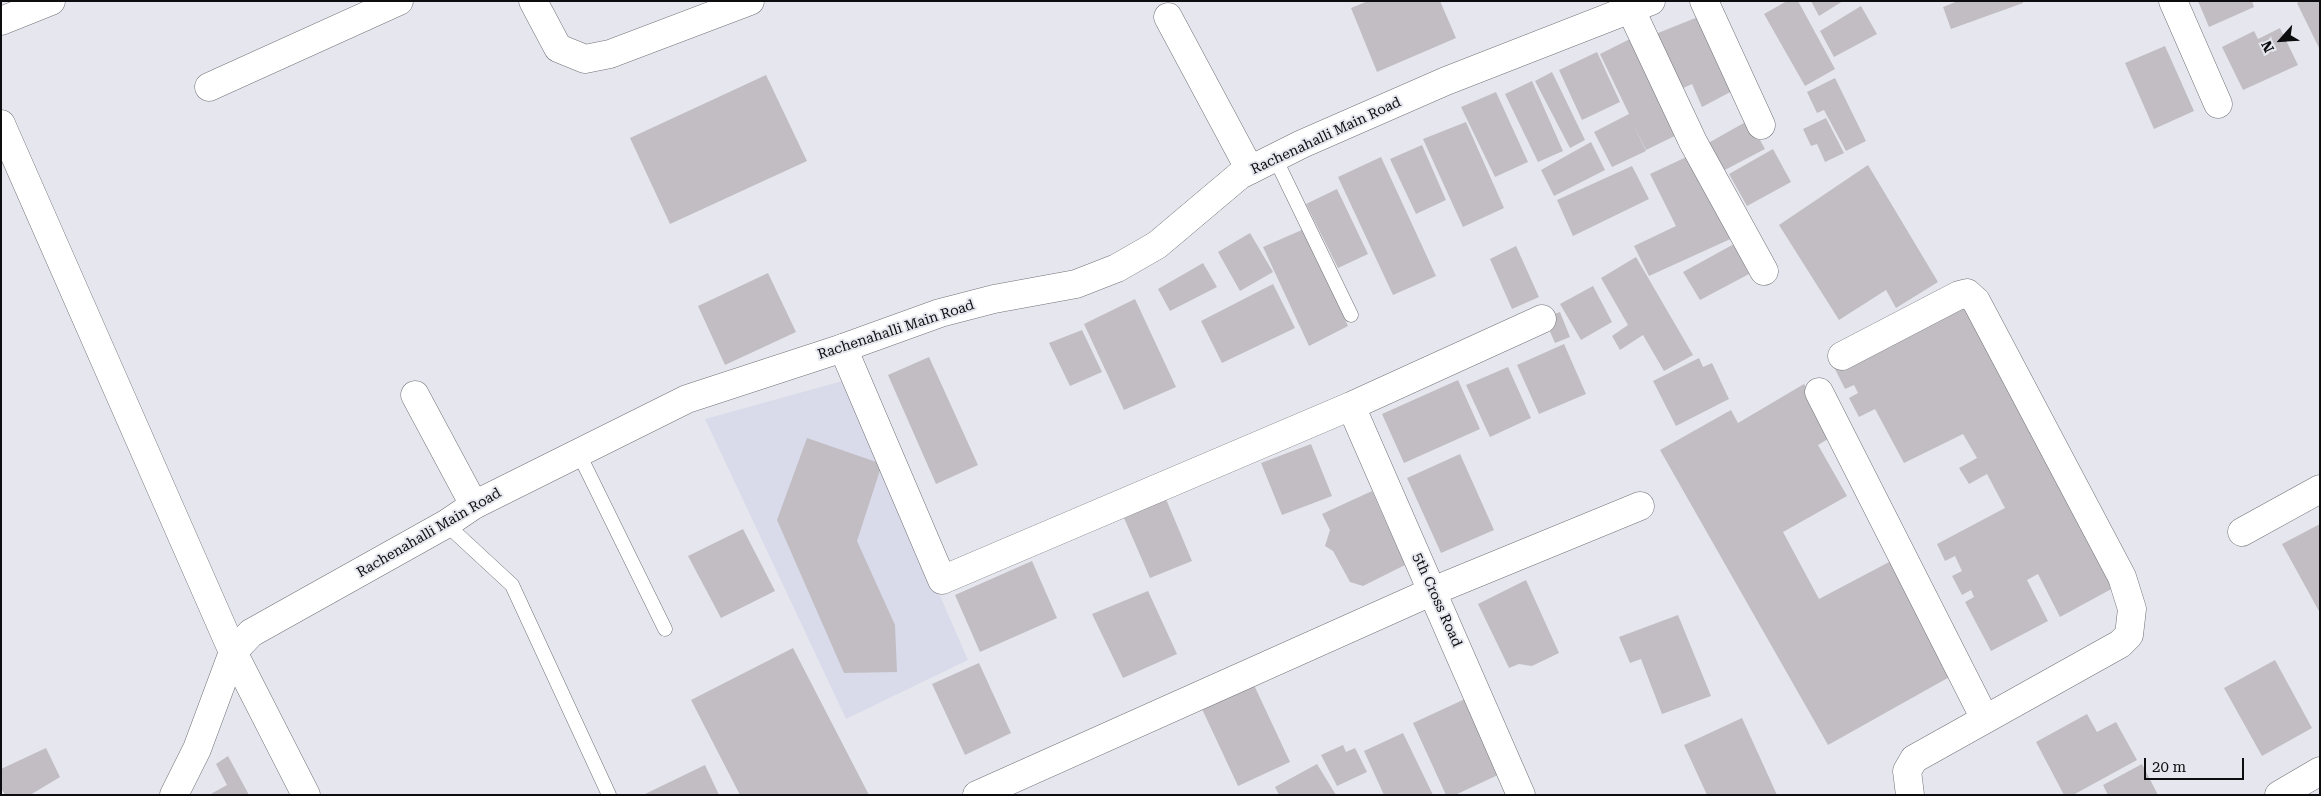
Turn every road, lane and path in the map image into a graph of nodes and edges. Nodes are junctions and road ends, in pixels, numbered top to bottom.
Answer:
1 (51, 1) edge
2 (399, 1) edge
3 (533, 1) edge
4 (750, 1) edge
5 (1704, 1) edge
6 (2173, 1) edge
7 (1640, 5) edge
8 (1168, 17) dead end
9 (1, 22) edge
10 (209, 87) dead end
11 (2218, 104) dead end
12 (1, 124) edge
13 (1762, 125) dead end
14 (1275, 158) junction
15 (1250, 170) junction
16 (1764, 271) dead end
17 (1351, 315) dead end
18 (1542, 319) dead end
19 (843, 348) junction
20 (1842, 356) dead end
21 (1819, 392) dead end
22 (415, 396) dead end
23 (1350, 406) junction
24 (578, 452) junction
25 (2320, 488) edge
26 (474, 504) junction
27 (1640, 506) dead end
28 (446, 524) junction
29 (2242, 532) dead end
30 (1433, 591) junction
31 (665, 629) dead end
32 (233, 652) junction
33 (1985, 719) junction
34 (2320, 771) edge
35 (174, 795) edge
36 (306, 795) edge
37 (608, 795) edge
38 (977, 795) edge
39 (1521, 795) edge
40 (1910, 795) edge
41 (2279, 795) edge

1 - 9 street
2 - 10 street
3 - 4 street
5 - 13 street
6 - 11 street
7 - 14 street, Rachenahalli Main Road
7 - 16 street
8 - 15 street
12 - 32 street
14 - 15 street, Rachenahalli Main Road
14 - 17 lane
15 - 19 street, Rachenahalli Main Road
18 - 23 street
19 - 23 street
19 - 24 street, Rachenahalli Main Road
20 - 33 street
21 - 33 street
22 - 26 street
23 - 30 street, 5th Cross Road
24 - 26 street, Rachenahalli Main Road
24 - 31 lane
25 - 29 street
26 - 28 street, Rachenahalli Main Road
27 - 30 street
28 - 32 street, Rachenahalli Main Road
28 - 37 lane
30 - 38 street
30 - 39 street, 5th Cross Road
32 - 35 street
32 - 36 street
33 - 40 street
34 - 41 street

